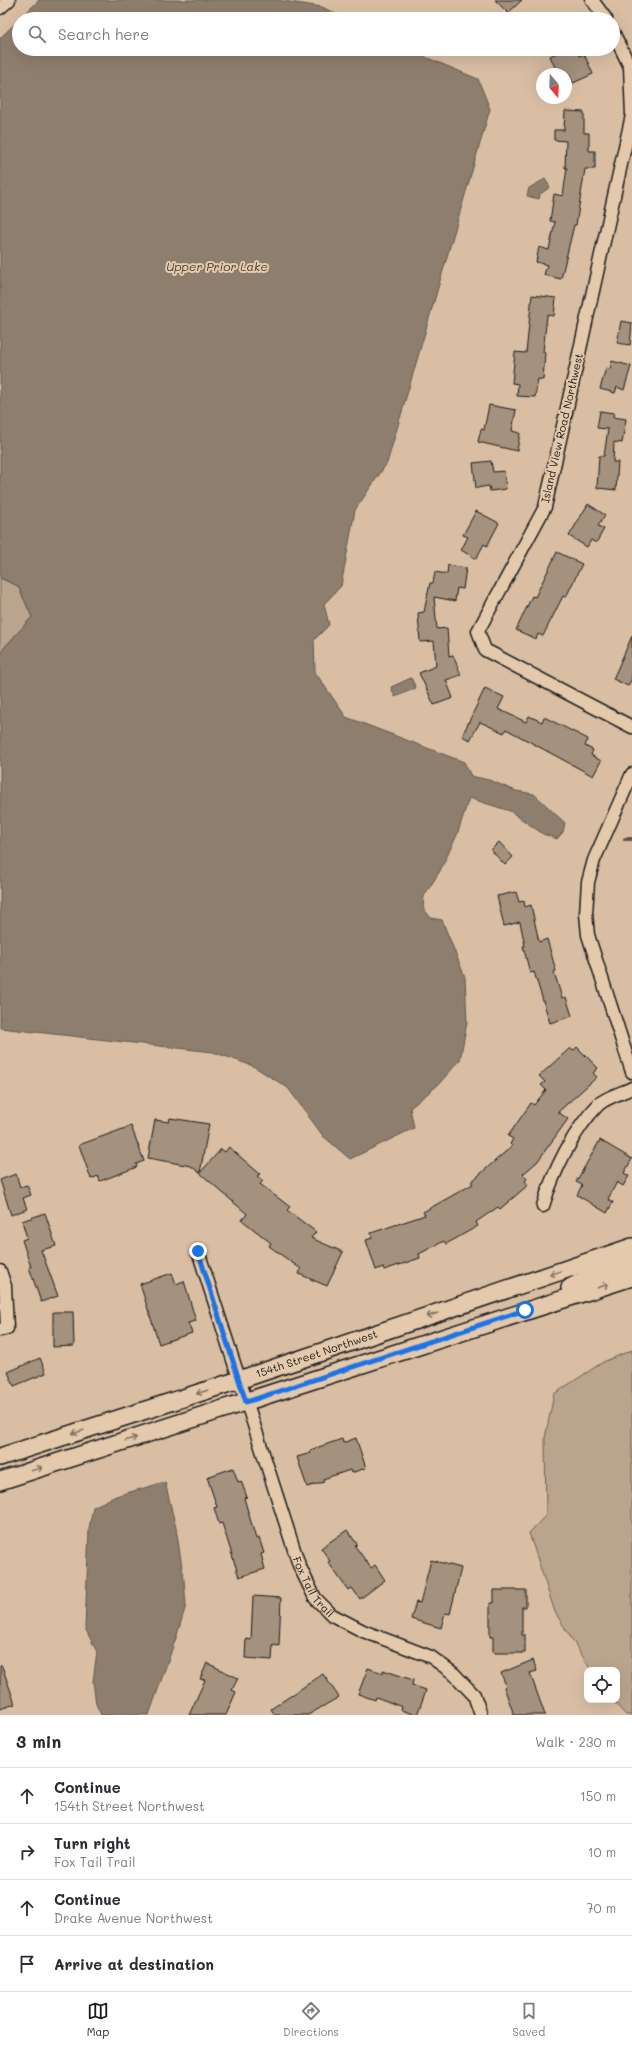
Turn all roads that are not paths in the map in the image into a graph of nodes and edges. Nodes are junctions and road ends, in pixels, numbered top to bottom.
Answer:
1 (9, 0) edge
2 (592, 0) edge
3 (0, 8) edge
4 (601, 12) edge
5 (620, 46) edge
6 (632, 727) edge
7 (632, 774) edge
8 (632, 1072) edge
9 (632, 1088) edge
10 (543, 1206) dead end
11 (632, 1247) edge
12 (198, 1251) dead end
13 (632, 1263) edge
14 (0, 1271) edge
15 (632, 1277) edge
16 (525, 1310) junction
17 (4, 1329) edge
18 (239, 1380) junction
19 (246, 1402) junction
20 (0, 1457) edge
21 (0, 1481) edge
22 (481, 1715) edge

1 - 3 street
2 - 4 street
5 - 6 street, Island View Road Northwest
7 - 8 street
9 - 10 street
11 -> 18 street, 154th Street Northwest
12 - 18 street, Fox Tail Trail
13 - 16 street
14 - 17 street
16 -> 15 street, 154th Street Northwest
16 - 19 street, 154th Street Northwest
18 - 19 street, Fox Tail Trail
18 -> 20 street, 154th Street Northwest
21 -> 19 street, 154th Street Northwest
19 - 22 street, Fox Tail Trail

